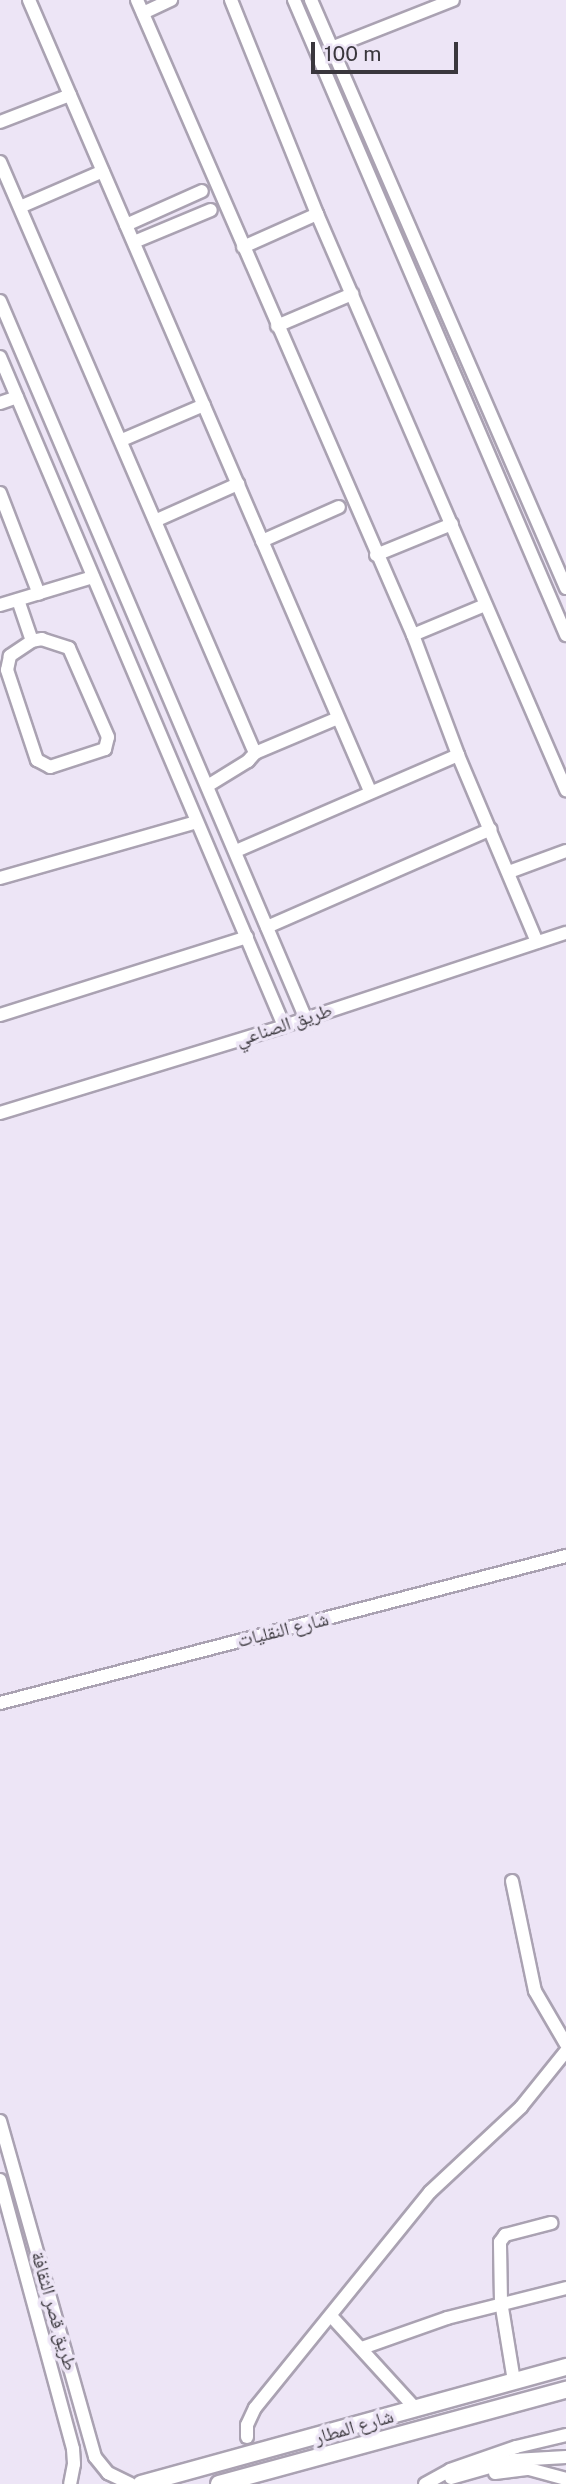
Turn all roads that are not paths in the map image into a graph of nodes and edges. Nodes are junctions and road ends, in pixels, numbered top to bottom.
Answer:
1 (29, 0) edge
2 (138, 0) edge
3 (171, 0) edge
4 (230, 0) edge
5 (294, 0) edge
6 (311, 0) edge
7 (453, 0) edge
8 (143, 13) junction
9 (331, 48) junction
10 (70, 96) junction
11 (0, 122) edge
12 (0, 162) edge
13 (103, 171) junction
14 (202, 191) dead end
15 (20, 207) junction
16 (211, 210) dead end
17 (317, 214) junction
18 (126, 225) junction
19 (134, 242) junction
20 (243, 247) junction
21 (352, 294) junction
22 (0, 301) edge
23 (277, 326) junction
24 (0, 357) edge
25 (17, 397) junction
26 (0, 403) edge
27 (204, 405) junction
28 (122, 440) junction
29 (510, 459) junction
30 (493, 465) junction
31 (238, 484) junction
32 (0, 493) edge
33 (340, 508) dead end
34 (157, 520) junction
35 (452, 524) junction
36 (262, 541) junction
37 (376, 555) junction
38 (93, 577) junction
39 (566, 589) edge
40 (39, 594) junction
41 (18, 600) junction
42 (485, 605) junction
43 (0, 606) edge
44 (413, 635) junction
45 (566, 635) edge
46 (32, 640) junction
47 (338, 718) junction
48 (255, 753) junction
49 (458, 755) junction
50 (209, 785) junction
51 (566, 790) edge
52 (370, 791) junction
53 (196, 821) junction
54 (491, 829) junction
55 (236, 850) junction
56 (566, 851) edge
57 (509, 872) junction
58 (0, 878) edge
59 (267, 927) junction
60 (566, 933) edge
61 (247, 937) junction
62 (537, 942) junction
63 (0, 1015) edge
64 (306, 1019) junction
65 (284, 1026) junction
66 (0, 1113) edge
67 (566, 1556) edge
68 (0, 1703) edge
69 (512, 1881) dead end
70 (566, 2044) edge
71 (566, 2051) edge
72 (0, 2121) edge
73 (0, 2180) edge
74 (551, 2223) dead end
75 (566, 2288) edge
76 (502, 2302) junction
77 (331, 2316) junction
78 (362, 2348) junction
79 (566, 2367) edge
80 (514, 2381) junction
81 (566, 2390) edge
82 (433, 2404) junction
83 (416, 2409) junction
84 (391, 2416) junction
85 (439, 2425) junction
86 (566, 2435) edge
87 (400, 2436) junction
88 (247, 2437) dead end
89 (541, 2441) junction
90 (544, 2457) junction
91 (566, 2457) edge
92 (566, 2479) edge
93 (431, 2482) edge
94 (70, 2484) edge
95 (131, 2484) edge
96 (141, 2484) edge
97 (219, 2484) edge
98 (457, 2484) edge

1 - 10 street
2 - 8 street
3 - 8 street
4 - 17 street
5 - 30 street
6 - 9 street
7 - 9 street
8 - 20 street
9 - 29 street
10 - 11 street
10 - 13 street
12 - 15 street
13 - 15 street
13 - 18 street
14 - 18 street
15 - 28 street
16 - 19 street
17 - 20 street
17 - 21 street
18 - 19 street
19 - 27 street
20 - 23 street
21 - 23 street
21 - 35 street
22 - 50 street
23 - 37 street
24 - 25 street
25 - 26 street
25 - 38 street
27 - 28 street
27 - 31 street
28 - 34 street
29 - 30 street
29 - 39 street
30 - 45 street
31 - 34 street
31 - 36 street
32 - 40 street
33 - 36 street
34 - 48 street
35 - 37 street
35 - 42 street
36 - 47 street
37 - 44 street
38 - 40 street
38 - 53 street
40 - 41 street
41 - 43 street
41 - 46 street
42 - 44 street
42 - 51 street
44 - 49 street
46 - 46 street
47 - 48 street
47 - 52 street
48 - 50 street
49 - 52 street
49 - 54 street
50 - 55 street
52 - 55 street
53 - 58 street
53 - 61 street
54 - 57 street
54 - 59 street
55 - 59 street
56 - 57 street
57 - 62 street
59 - 64 street
60 - 62 street, طريق الصناعي
61 - 63 street
61 - 65 street
62 - 64 street, طريق الصناعي
64 - 65 street, طريق الصناعي
65 - 66 street, طريق الصناعي
67 - 68 street, شارع النقليات
69 - 70 street
71 - 77 street
72 - 95 street, طريق قصر الثقافة
73 - 94 street, طريق قصر الثقافة
74 - 76 street
75 - 76 street
76 - 78 street
76 - 80 street
77 - 78 street
77 - 88 street
78 - 83 street
79 - 80 main road, شارع المطار
80 - 82 main road, شارع المطار
81 - 85 main road, شارع المطار
82 - 83 main road, شارع المطار
82 - 85 main road
83 - 84 main road, شارع المطار
84 - 87 main road
84 - 96 main road, شارع المطار
85 - 87 main road, شارع المطار
86 - 89 street
87 - 97 main road, شارع المطار
89 - 90 street
89 - 93 street
90 - 91 street
90 - 93 street
92 - 98 street

